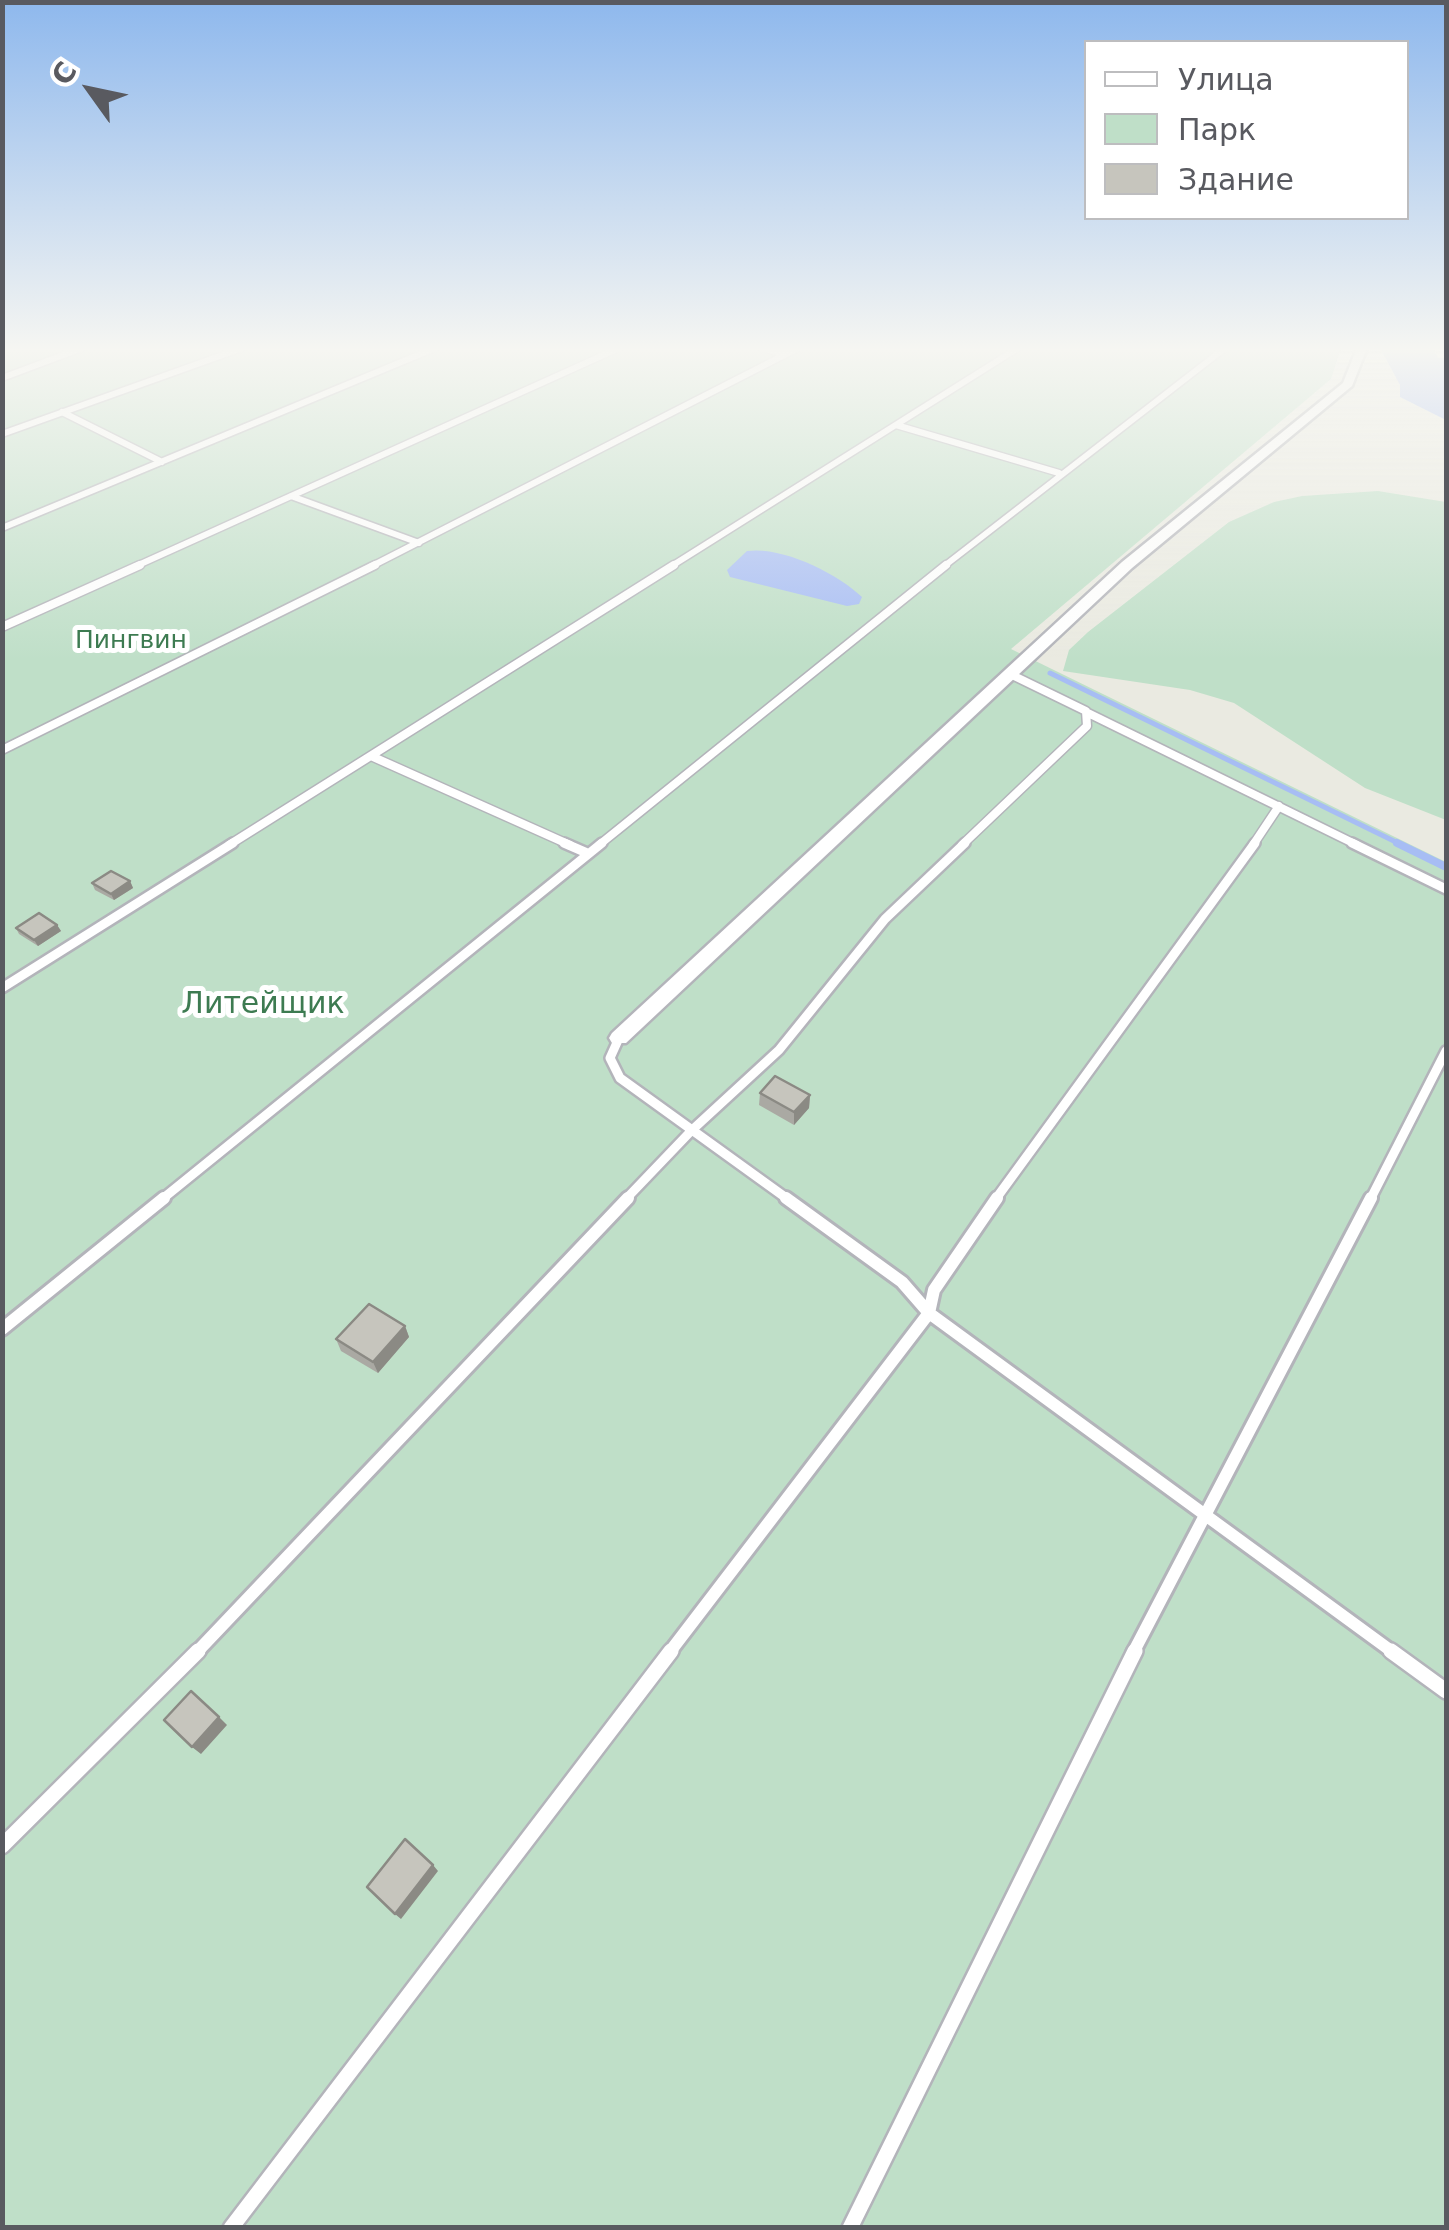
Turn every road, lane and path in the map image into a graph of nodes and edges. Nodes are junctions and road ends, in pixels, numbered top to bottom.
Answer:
1 (142, 452) edge
2 (186, 452) edge
3 (389, 452) edge
4 (595, 452) edge
5 (853, 452) edge
6 (988, 452) edge
7 (1087, 452) edge
8 (1265, 452) edge
9 (162, 462) junction
10 (1060, 473) junction
11 (292, 496) junction
12 (2, 528) edge
13 (419, 543) junction
14 (2, 628) edge
15 (1010, 674) junction
16 (1086, 711) junction
17 (2, 750) edge
18 (371, 756) junction
19 (1278, 806) junction
20 (587, 853) junction
21 (1446, 889) edge
22 (2, 988) edge
23 (620, 1038) joint
24 (1446, 1051) edge
25 (690, 1132) junction
26 (929, 1313) junction
27 (2, 1329) edge
28 (1207, 1515) junction
29 (1446, 1691) edge
30 (2, 1846) edge
31 (231, 2228) edge
32 (850, 2228) edge

1 - 9 lane
2 - 9 lane
3 - 11 lane
4 - 13 lane
5 - 18 lane
6 - 10 lane
7 - 10 lane
8 - 15 street
9 - 12 lane
10 - 20 lane
11 - 13 lane
11 - 14 lane
13 - 17 lane
15 - 16 lane
15 - 23 street
16 - 19 lane
16 - 25 lane
18 - 20 lane
18 - 22 lane
19 - 21 lane
19 - 26 lane
20 - 27 lane
23 - 25 lane
24 - 28 lane
25 - 26 lane
25 - 30 lane
26 - 28 lane
26 - 31 lane
28 - 29 lane
28 - 32 lane

